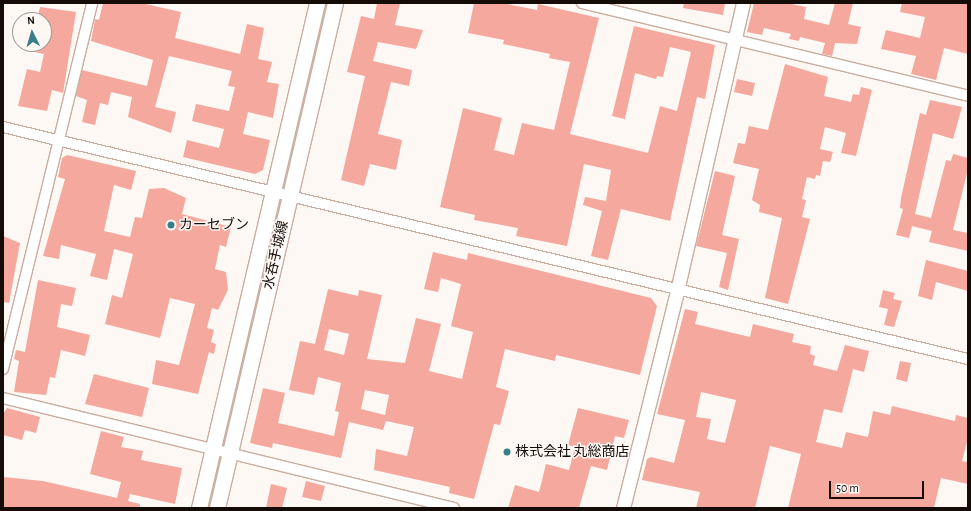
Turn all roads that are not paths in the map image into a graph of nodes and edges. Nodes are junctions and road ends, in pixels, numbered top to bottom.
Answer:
1 (92, 3) edge
2 (317, 3) edge
3 (335, 3) edge
4 (582, 3) edge
5 (743, 3) edge
6 (734, 39) junction
7 (968, 96) edge
8 (3, 128) edge
9 (58, 141) junction
10 (272, 192) junction
11 (290, 196) junction
12 (677, 291) junction
13 (968, 359) edge
14 (3, 369) edge
15 (3, 398) edge
16 (213, 448) junction
17 (230, 453) junction
18 (199, 508) edge
19 (217, 508) edge
20 (454, 508) edge
21 (623, 508) edge

1 - 9 street
2 - 10 main road, 水呑手城線
3 - 11 main road, 水呑手城線
4 - 6 street
5 - 6 street
6 - 7 street
6 - 12 street
8 - 9 street
9 - 10 street
9 - 14 street
10 - 11 street
10 - 16 main road, 水呑手城線
11 - 12 street
11 - 17 main road, 水呑手城線
12 - 13 street
12 - 21 street
15 - 16 street
16 - 17 street
16 - 18 main road, 水呑手城線
17 - 19 main road, 水呑手城線
17 - 20 street

